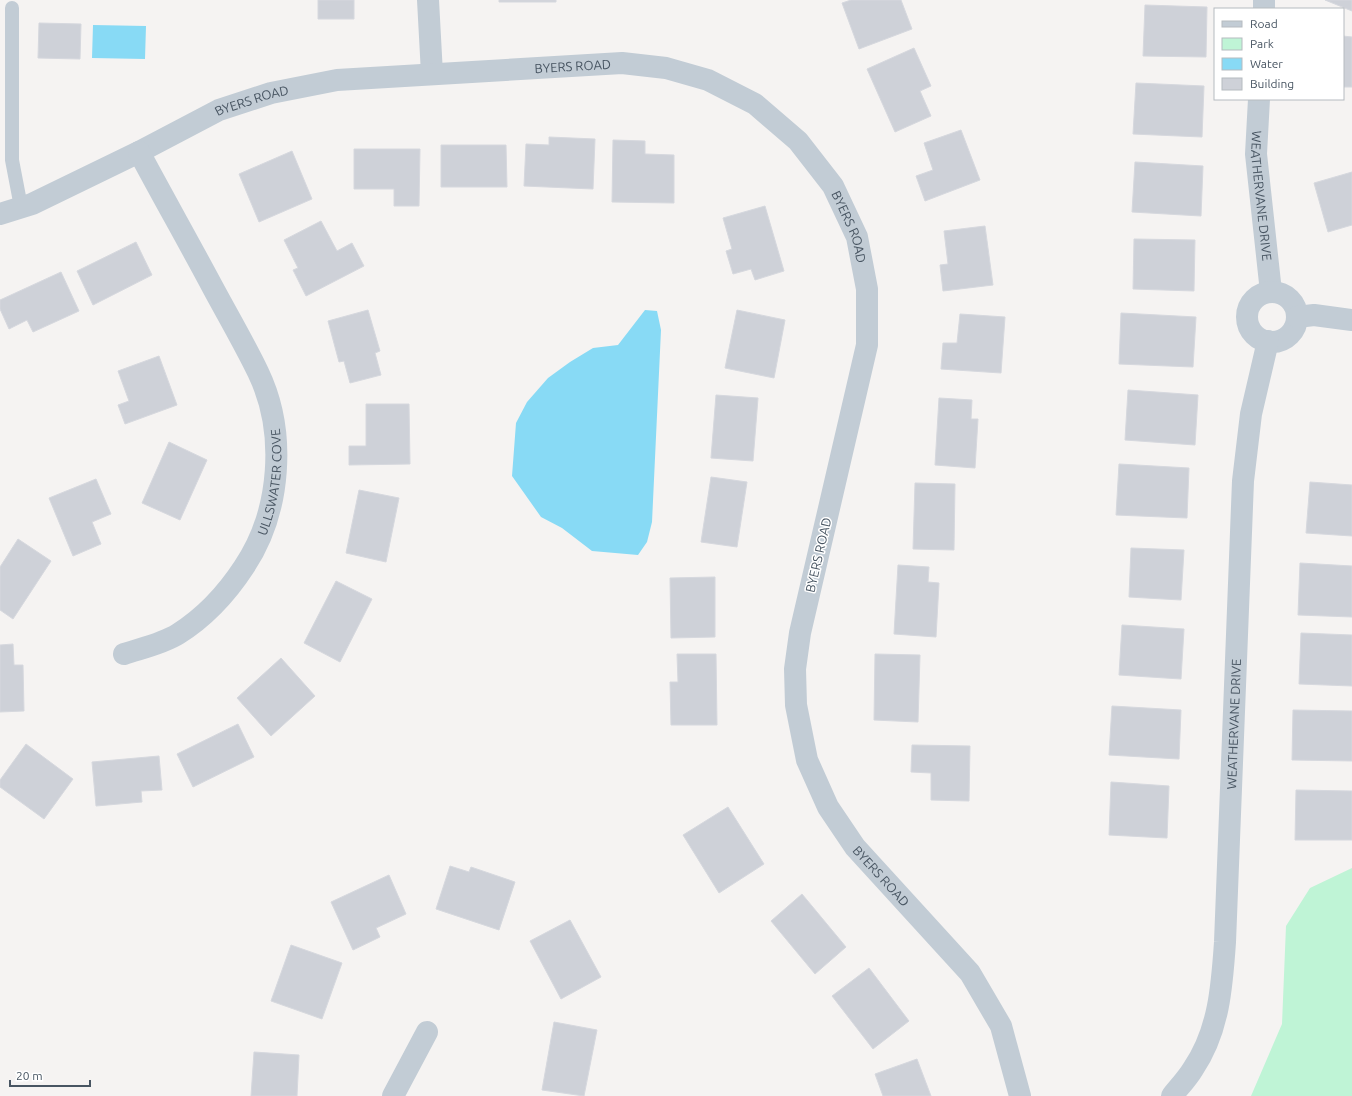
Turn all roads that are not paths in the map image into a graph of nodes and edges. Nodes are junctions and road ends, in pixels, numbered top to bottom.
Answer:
1 (428, 0) edge
2 (12, 8) dead end
3 (432, 74) junction
4 (1259, 100) edge
5 (139, 152) junction
6 (21, 207) junction
7 (0, 214) edge
8 (1271, 292) junction
9 (1297, 316) junction
10 (1352, 320) edge
11 (1268, 341) junction
12 (124, 654) dead end
13 (427, 1032) dead end
14 (393, 1096) edge
15 (1020, 1096) edge
16 (1172, 1096) edge

1 - 3 street
2 - 6 lane
3 - 5 street, BYERS ROAD
3 - 15 street, BYERS ROAD
4 - 8 street, WEATHERVANE DRIVE
5 - 6 street, BYERS ROAD
5 - 12 street, ULLSWATER COVE
6 - 7 street, BYERS ROAD
8 - 9 street
8 - 11 street
9 - 10 street
9 - 11 street
11 - 16 street, WEATHERVANE DRIVE
13 - 14 street

